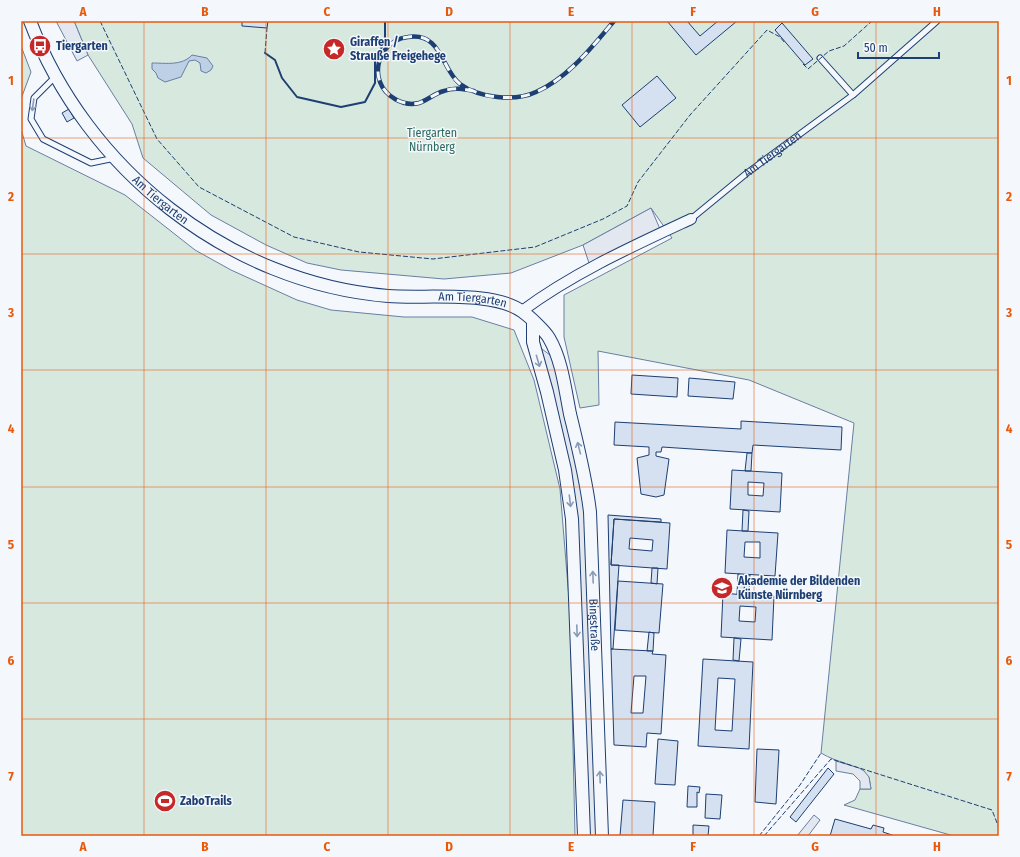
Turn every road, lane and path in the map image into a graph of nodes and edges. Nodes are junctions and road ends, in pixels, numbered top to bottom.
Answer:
1 (30, 21) edge
2 (937, 21) edge
3 (820, 58) dead end
4 (56, 76) junction
5 (853, 94) junction
6 (115, 158) junction
7 (691, 219) joint
8 (522, 311) junction
9 (533, 322) junction
10 (571, 416) junction
11 (553, 420) junction
12 (584, 836) edge
13 (602, 836) edge

1 - 4 street, Am Tiergarten
2 - 5 lane, Am Tiergarten
3 - 5 lane
4 - 6 street, Am Tiergarten
4 -> 6 lane
5 - 7 lane, Am Tiergarten
6 - 8 street, Am Tiergarten
7 - 8 street, Am Tiergarten
8 - 9 street, Bingstraße
9 - 10 street, Bingstraße
9 -> 11 street, Bingstraße
10 - 11 street
13 -> 10 street, Bingstraße
11 -> 12 street, Bingstraße

